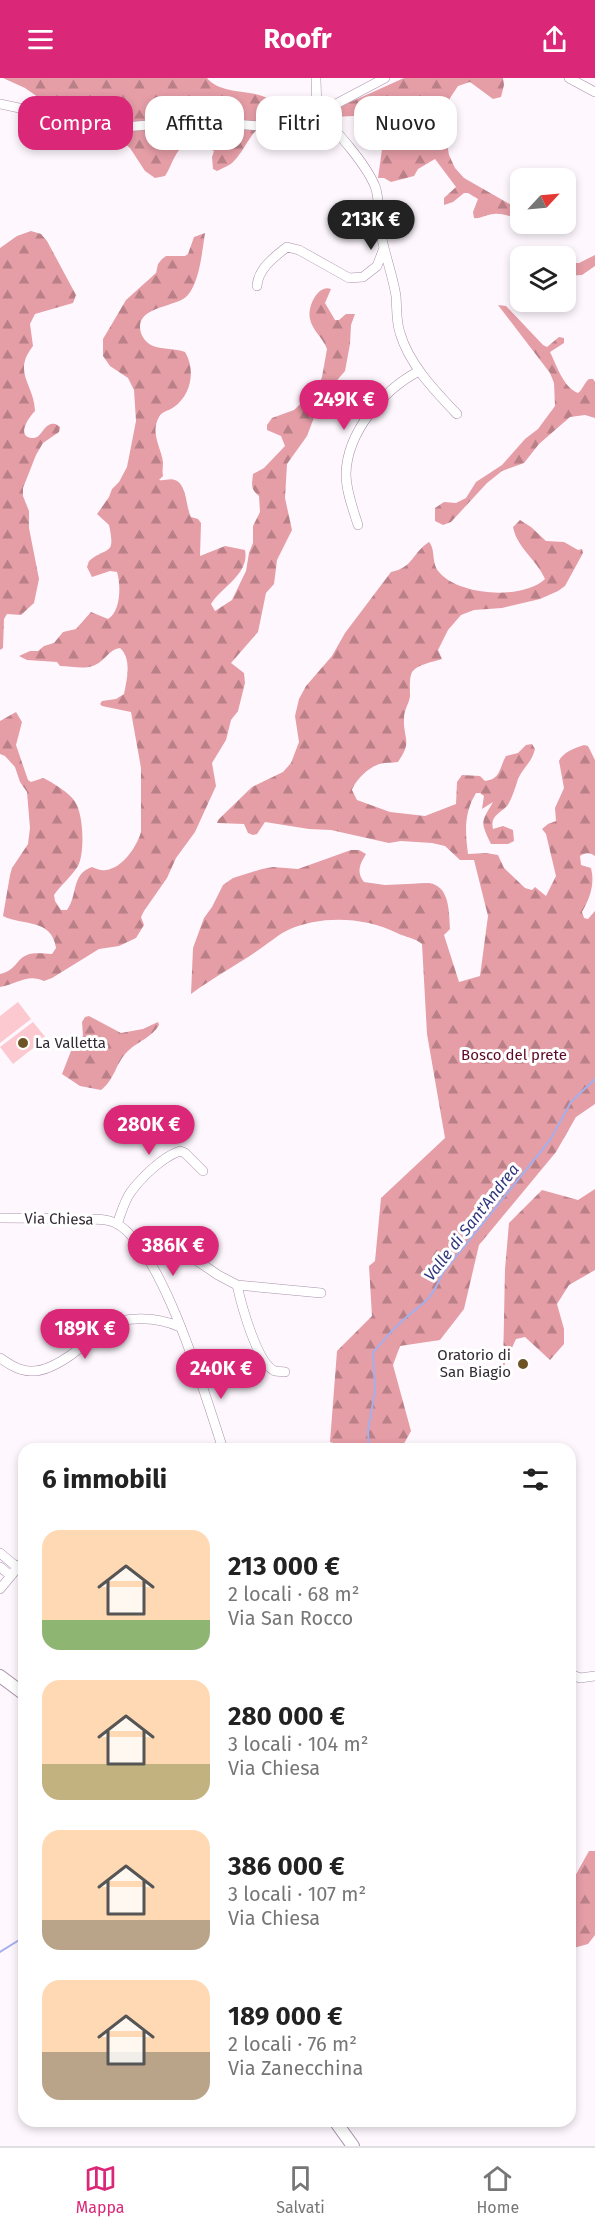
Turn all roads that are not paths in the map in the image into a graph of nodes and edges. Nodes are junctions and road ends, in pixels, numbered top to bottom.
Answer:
1 (316, 78) edge
2 (384, 78) edge
3 (569, 78) edge
4 (595, 92) edge
5 (316, 96) edge
6 (342, 101) edge
7 (0, 104) edge
8 (256, 126) edge
9 (342, 137) edge
10 (384, 248) junction
11 (257, 286) dead end
12 (419, 371) junction
13 (457, 414) dead end
14 (358, 525) dead end
15 (203, 1171) dead end
16 (0, 1218) edge
17 (117, 1224) junction
18 (135, 1238) junction
19 (237, 1285) junction
20 (321, 1293) dead end
21 (180, 1327) junction
22 (0, 1358) edge
23 (285, 1372) dead end
24 (221, 1443) edge
25 (0, 1553) edge
26 (18, 1562) edge
27 (0, 1567) edge
28 (18, 1568) edge
29 (11, 1576) junction
30 (0, 1589) edge
31 (0, 1676) edge
32 (576, 1676) edge
33 (595, 1676) edge
34 (18, 1690) edge
35 (339, 2127) edge
36 (353, 2146) edge

1 - 5 street
2 - 6 street
3 - 4 street
7 - 8 street
9 - 10 street
10 - 11 street
10 - 12 street
12 - 13 street
12 - 14 street
15 - 17 street
16 - 17 street, Via Chiesa
17 - 18 street, Via Chiesa
18 - 19 street
18 - 21 street, Via Chiesa
19 - 20 street
19 - 23 street
21 - 22 street
21 - 24 street, Via Chiesa
25 - 26 street
27 - 29 street
28 - 29 street
29 - 30 street
31 - 34 main road
32 - 33 street
35 - 36 main road

